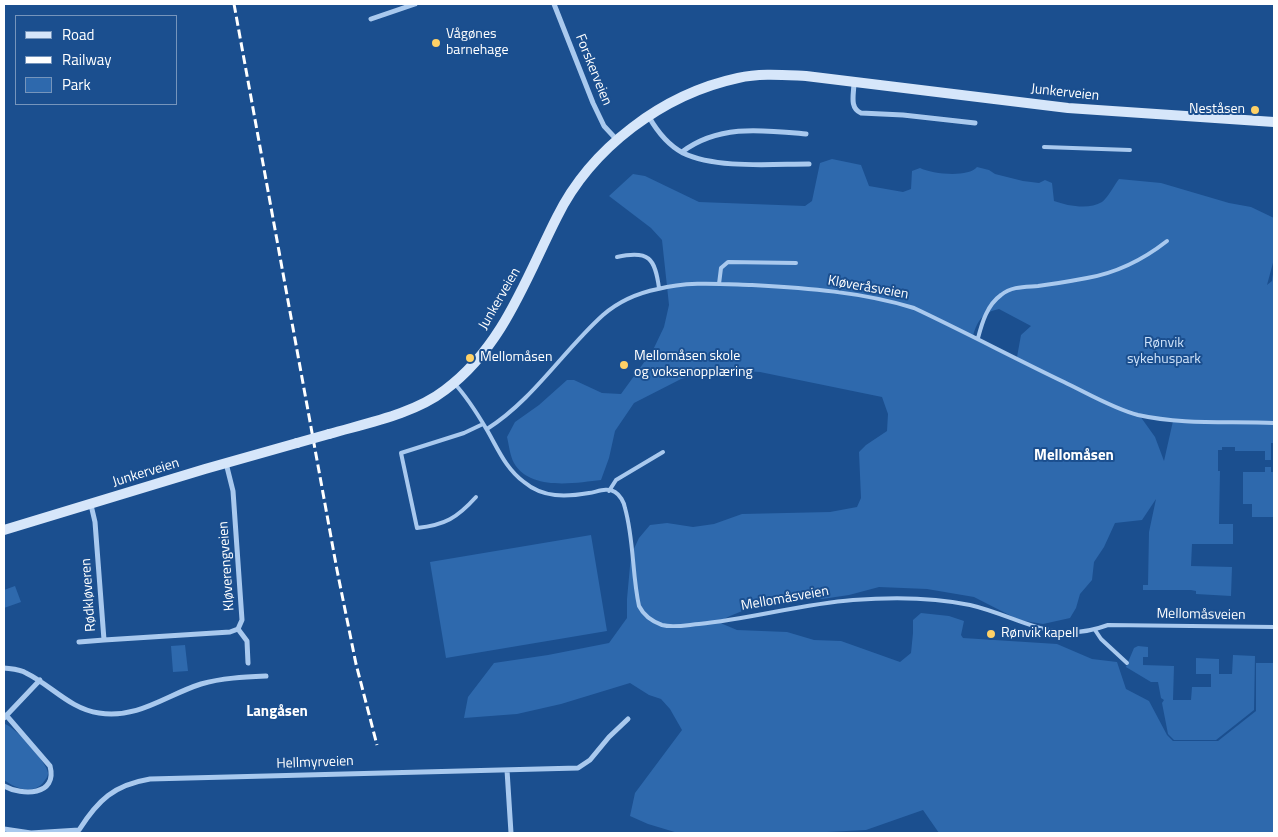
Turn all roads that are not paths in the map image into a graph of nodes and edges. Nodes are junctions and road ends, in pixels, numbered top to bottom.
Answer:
1 (415, 4) edge
2 (554, 4) edge
3 (371, 19) dead end
4 (854, 82) junction
5 (649, 117) junction
6 (1274, 122) edge
7 (975, 123) dead end
8 (806, 134) dead end
9 (617, 140) junction
10 (1044, 147) dead end
11 (1130, 150) dead end
12 (682, 152) junction
13 (808, 164) dead end
14 (1167, 241) dead end
15 (617, 257) dead end
16 (796, 263) dead end
17 (719, 284) junction
18 (659, 288) junction
19 (978, 338) junction
20 (454, 383) junction
21 (1274, 423) edge
22 (484, 424) junction
23 (487, 429) junction
24 (663, 452) dead end
25 (226, 463) junction
26 (609, 491) junction
27 (476, 496) dead end
28 (91, 505) junction
29 (4, 530) edge
30 (1274, 627) edge
31 (238, 629) junction
32 (1095, 630) junction
33 (104, 640) junction
34 (79, 642) dead end
35 (248, 663) dead end
36 (1127, 663) dead end
37 (4, 668) edge
38 (266, 676) dead end
39 (40, 680) junction
40 (5, 717) edge
41 (628, 719) dead end
42 (507, 770) junction
43 (4, 786) edge
44 (4, 829) edge
45 (78, 832) edge
46 (511, 833) edge

1 - 3 street
2 - 9 street, Forskerveien
4 - 5 street, Junkerveien
4 - 6 street, Junkerveien
4 - 7 street
5 - 9 street, Junkerveien
5 - 12 street
8 - 12 street
9 - 20 street, Junkerveien
10 - 11 lane
12 - 13 street
14 - 19 lane
15 - 18 lane
16 - 17 lane
17 - 18 lane, Kløveråsveien
17 - 19 lane, Kløveråsveien
18 - 23 lane, Kløveråsveien
19 - 21 lane, Kløveråsveien
20 - 22 lane
20 - 25 street, Junkerveien, bridge
22 - 23 lane
22 - 27 lane
23 - 26 lane
24 - 26 lane
25 - 28 street, Junkerveien
25 - 31 street, Kløverengveien
26 - 32 lane, Mellomåsveien
28 - 29 street, Junkerveien
28 - 33 street, Rødkløveren
30 - 32 lane, Mellomåsveien
31 - 33 street, Rødkløveren
31 - 35 street, Kløverengveien
32 - 36 lane
33 - 34 street
37 - 39 street
38 - 39 street
39 - 40 street
40 - 43 street
41 - 42 street, Hellmyrveien
42 - 45 street, Hellmyrveien
42 - 46 street
44 - 45 street, Hellmyrveien

